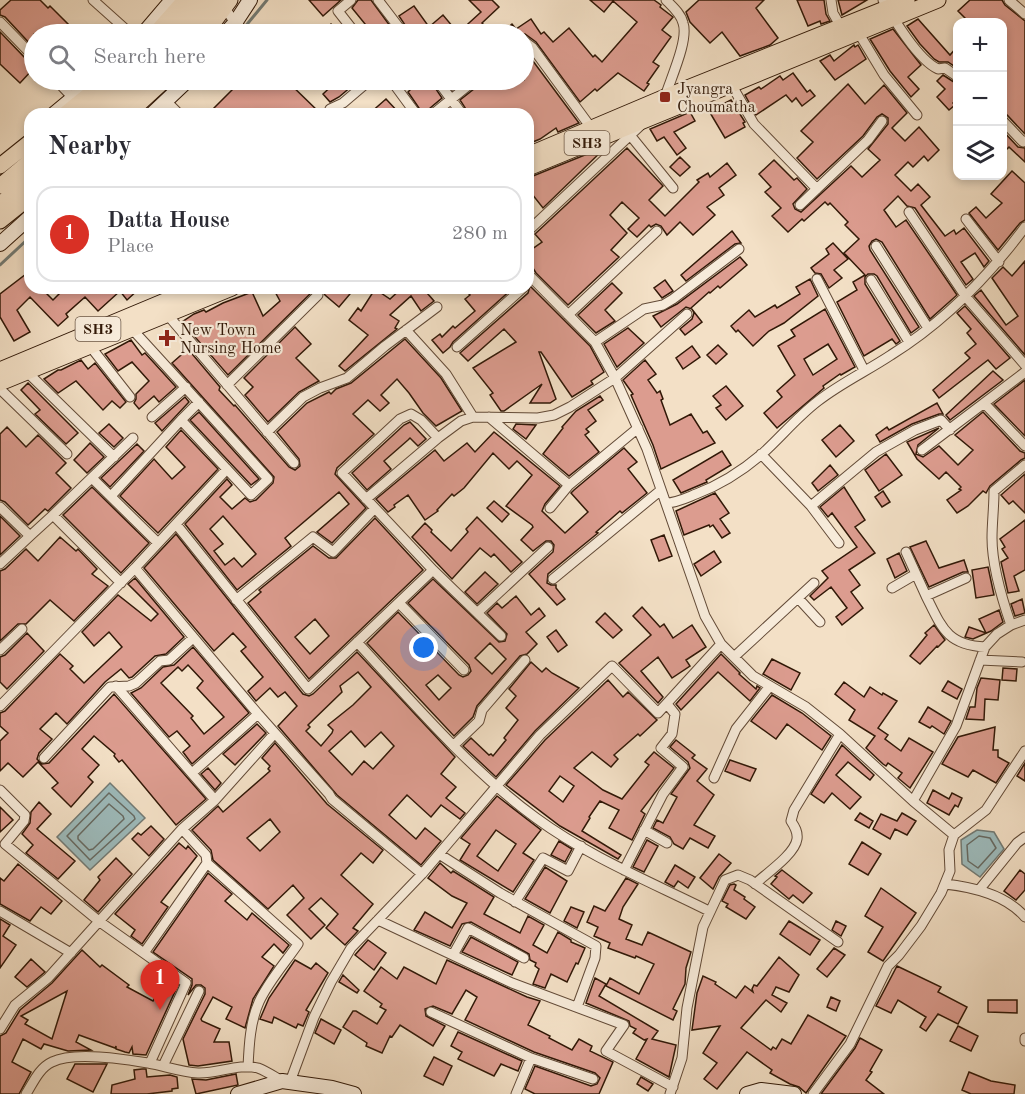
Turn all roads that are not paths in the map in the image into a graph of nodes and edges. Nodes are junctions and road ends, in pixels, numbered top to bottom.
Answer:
1 (93, 0) edge
2 (172, 0) edge
3 (185, 0) edge
4 (200, 0) edge
5 (250, 0) edge
6 (351, 0) edge
7 (378, 0) edge
8 (831, 0) edge
9 (908, 0) edge
10 (938, 0) edge
11 (1009, 0) edge
12 (673, 2) edge
13 (224, 3) edge
14 (888, 9) edge
15 (1025, 14) edge
16 (0, 21) edge
17 (235, 23) joint
18 (120, 24) edge
19 (152, 24) edge
20 (164, 24) edge
21 (180, 24) edge
22 (198, 24) edge
23 (214, 24) edge
24 (348, 24) edge
25 (396, 24) edge
26 (841, 27) junction
27 (858, 32) junction
28 (24, 46) edge
29 (534, 50) edge
30 (953, 74) edge
31 (730, 84) junction
32 (66, 90) edge
33 (84, 90) edge
34 (95, 90) edge
35 (114, 90) edge
36 (133, 90) edge
37 (154, 90) edge
38 (178, 90) edge
39 (358, 90) edge
40 (398, 90) edge
41 (444, 90) edge
42 (464, 90) edge
43 (74, 98) junction
44 (452, 100) junction
45 (166, 101) junction
46 (667, 103) junction
47 (62, 108) edge
48 (72, 108) edge
49 (93, 108) edge
50 (114, 108) edge
51 (135, 108) edge
52 (158, 108) edge
53 (173, 108) edge
54 (332, 108) edge
55 (412, 108) edge
56 (441, 108) edge
57 (458, 108) edge
58 (644, 113) junction
59 (917, 116) dead end
60 (882, 122) dead end
61 (1007, 125) edge
62 (592, 129) junction
63 (630, 135) junction
64 (24, 139) edge
65 (1025, 141) edge
66 (24, 147) edge
67 (534, 153) edge
68 (0, 158) edge
69 (534, 165) edge
70 (0, 166) edge
71 (24, 166) edge
72 (24, 185) edge
73 (0, 186) edge
74 (673, 188) dead end
75 (817, 189) junction
76 (24, 202) edge
77 (0, 204) edge
78 (800, 205) dead end
79 (909, 212) dead end
80 (966, 219) dead end
81 (0, 221) edge
82 (24, 222) edge
83 (534, 225) edge
84 (1025, 227) edge
85 (657, 231) dead end
86 (0, 244) edge
87 (876, 246) dead end
88 (739, 249) dead end
89 (999, 262) junction
90 (817, 279) dead end
91 (871, 280) dead end
92 (534, 283) edge
93 (187, 294) edge
94 (213, 294) edge
95 (516, 294) edge
96 (318, 295) dead end
97 (966, 297) junction
98 (437, 307) dead end
99 (164, 309) junction
100 (687, 314) dead end
101 (568, 315) junction
102 (927, 328) junction
103 (132, 329) junction
104 (406, 330) junction
105 (595, 342) junction
106 (909, 342) junction
107 (90, 346) junction
108 (457, 347) dead end
109 (1025, 365) edge
110 (0, 370) edge
111 (864, 370) junction
112 (27, 372) junction
113 (1025, 372) edge
114 (615, 378) junction
115 (0, 383) edge
116 (227, 385) junction
117 (186, 387) junction
118 (0, 389) edge
119 (129, 397) dead end
120 (199, 402) junction
121 (984, 403) junction
122 (152, 417) dead end
123 (473, 417) junction
124 (489, 417) junction
125 (181, 420) junction
126 (638, 428) junction
127 (950, 430) junction
128 (267, 432) junction
129 (132, 438) dead end
130 (438, 438) junction
131 (1025, 446) edge
132 (922, 450) dead end
133 (67, 454) dead end
134 (761, 454) junction
135 (114, 457) junction
136 (294, 463) dead end
137 (1025, 465) edge
138 (228, 469) junction
139 (92, 478) junction
140 (569, 485) junction
141 (661, 490) junction
142 (111, 496) junction
143 (366, 499) junction
144 (666, 503) junction
145 (811, 506) junction
146 (0, 507) edge
147 (550, 508) dead end
148 (374, 509) junction
149 (9, 515) junction
150 (53, 515) junction
151 (0, 524) edge
152 (176, 524) junction
153 (30, 536) junction
154 (159, 543) junction
155 (839, 543) dead end
156 (548, 546) dead end
157 (906, 552) dead end
158 (0, 564) edge
159 (135, 568) junction
160 (433, 570) junction
161 (916, 574) junction
162 (966, 578) dead end
163 (552, 579) dead end
164 (814, 583) dead end
165 (121, 584) junction
166 (892, 588) dead end
167 (926, 596) junction
168 (798, 598) junction
169 (236, 600) junction
170 (399, 603) junction
171 (477, 613) junction
172 (1025, 620) edge
173 (820, 622) dead end
174 (1011, 625) junction
175 (22, 629) dead end
176 (501, 636) dead end
177 (194, 638) junction
178 (357, 642) junction
179 (721, 644) junction
180 (985, 647) junction
181 (0, 650) edge
182 (734, 657) junction
183 (525, 660) dead end
184 (980, 660) junction
185 (1022, 662) dead end
186 (464, 670) dead end
187 (116, 686) junction
188 (770, 686) junction
189 (667, 704) junction
190 (0, 706) edge
191 (258, 714) junction
192 (275, 733) junction
193 (840, 734) junction
194 (454, 744) junction
195 (1025, 751) edge
196 (44, 758) dead end
197 (192, 773) junction
198 (714, 778) dead end
199 (498, 786) junction
200 (0, 790) edge
201 (215, 800) junction
202 (913, 801) junction
203 (182, 829) junction
204 (644, 830) junction
205 (954, 835) junction
206 (1025, 837) edge
207 (667, 843) dead end
208 (581, 846) junction
209 (439, 854) junction
210 (207, 863) junction
211 (624, 870) junction
212 (422, 874) junction
213 (755, 884) junction
214 (945, 884) junction
215 (979, 890) junction
216 (515, 902) junction
217 (0, 911) edge
218 (709, 911) junction
219 (1023, 911) edge
220 (378, 920) junction
221 (100, 922) junction
222 (838, 942) dead end
223 (71, 953) junction
224 (144, 953) junction
225 (453, 955) junction
226 (524, 958) dead end
227 (199, 991) dead end
228 (577, 1007) junction
229 (431, 1012) dead end
230 (0, 1029) edge
231 (531, 1058) junction
232 (150, 1063) junction
233 (163, 1066) junction
234 (248, 1067) junction
235 (593, 1079) dead end
236 (286, 1081) junction
237 (671, 1090) edge
238 (26, 1094) edge
239 (238, 1094) edge
240 (354, 1094) edge
241 (516, 1094) edge
242 (747, 1094) edge
243 (794, 1094) edge
244 (813, 1094) edge

1 - 18 street
2 - 19 street
3 - 20 main road
4 - 21 main road
5 - 17 street
6 - 24 street
7 - 25 street
8 - 26 street
9 - 14 main road, SH3
10 - 14 main road, SH3
11 - 15 street
12 - 46 street
13 - 17 street
13 - 22 main road
13 - 23 main road
14 - 26 main road, SH3
14 - 27 main road, SH3
14 - 30 street
16 - 28 street
26 - 46 main road, SH3
27 - 31 main road, SH3
27 - 59 street
29 - 62 street
31 - 46 main road, SH3
31 - 75 street
32 - 43 street
33 - 43 street
34 - 48 main road
35 - 49 main road
36 - 50 main road
37 - 51 main road
38 - 45 street
39 - 54 street
40 - 55 street
41 - 44 street
42 - 44 street
43 - 47 street
44 - 56 street
44 - 57 street
45 - 52 street
45 - 53 street
46 - 58 main road, SH3
58 - 62 main road, SH3
58 - 63 street
58 - 69 main road, SH3
60 - 75 street
61 - 65 street
62 - 67 main road, SH3
63 - 74 street
63 - 83 street
64 - 68 street
66 - 70 main road
71 - 73 main road
72 - 77 main road
75 - 78 street
76 - 81 main road
79 - 97 street
80 - 89 street
82 - 86 street
84 - 89 street
85 - 101 street
87 - 102 street
88 - 105 street
89 - 97 street
90 - 111 street
91 - 106 street
92 - 101 street
93 - 99 main road, SH3
94 - 99 main road, SH3
95 - 108 street
96 - 116 street
97 - 102 street
97 - 109 street
98 - 104 street
99 - 103 main road, SH3
99 - 110 main road, SH3
99 - 116 street
100 - 114 street
101 - 105 street
102 - 106 street
103 - 107 main road, SH3
103 - 117 street
104 - 123 street
104 - 128 street
105 - 114 street
106 - 111 street
107 - 112 main road, SH3
107 - 119 street
111 - 134 street
112 - 115 main road, SH3
112 - 135 street
113 - 121 street
114 - 124 street
114 - 126 street
116 - 128 street
117 - 120 street
117 - 122 street
118 - 133 street
120 - 125 street
120 - 138 street
121 - 127 street
121 - 131 street
123 - 124 street
123 - 130 street
124 - 140 street
125 - 138 street
125 - 142 street
126 - 140 street
126 - 141 street
127 - 132 street
127 - 145 street
128 - 136 street
129 - 135 street
130 - 143 street
130 - 143 street
134 - 144 street
134 - 145 street
135 - 139 street
137 - 174 street
138 - 152 street
139 - 142 street
139 - 150 street
140 - 147 street
141 - 144 street
141 - 163 street
142 - 154 street
143 - 148 street
144 - 179 street
145 - 155 street
146 - 149 street
148 - 160 street
148 - 169 street
149 - 151 street
149 - 153 street
150 - 153 street
150 - 165 street
152 - 154 street
152 - 169 street
153 - 158 street
154 - 159 street
156 - 171 street
157 - 161 street
159 - 165 street
159 - 177 street
160 - 170 street
160 - 171 street
161 - 166 street
161 - 167 street
162 - 167 street
164 - 168 street
165 - 190 street
167 - 180 street
168 - 173 street
168 - 182 street
169 - 178 street
170 - 178 street
170 - 186 street
171 - 176 street
172 - 174 street
174 - 180 street
175 - 181 street
177 - 187 street
177 - 191 street
178 - 194 street
179 - 182 street
179 - 189 street
180 - 184 street
182 - 188 street
183 - 194 street
184 - 185 street
184 - 202 street
187 - 196 street
187 - 197 street
188 - 193 street
188 - 198 street
189 - 199 street
189 - 204 street
191 - 192 street
191 - 197 street
192 - 201 street
192 - 212 street
193 - 202 street
193 - 213 street
194 - 199 street
195 - 205 street
197 - 201 street
199 - 208 street
199 - 209 street
200 - 221 street
201 - 203 street
202 - 205 street
203 - 210 street
203 - 221 street
204 - 207 street
204 - 211 street
205 - 214 street
206 - 215 street
208 - 211 street
208 - 216 street
209 - 212 street
209 - 216 street
210 - 224 street
210 - 234 street
211 - 218 street
212 - 220 street
213 - 218 street
213 - 222 street
214 - 215 street
214 - 244 street
215 - 219 street
216 - 228 street
217 - 223 street
218 - 237 street
220 - 225 street
220 - 236 street
221 - 223 street
221 - 224 street
223 - 230 street
224 - 232 street
225 - 226 street
225 - 228 street
227 - 233 street
228 - 237 street
229 - 231 street
231 - 235 street
231 - 241 street
232 - 233 street
232 - 238 street
233 - 234 street
234 - 236 street
236 - 239 street
236 - 240 street
242 - 243 street

